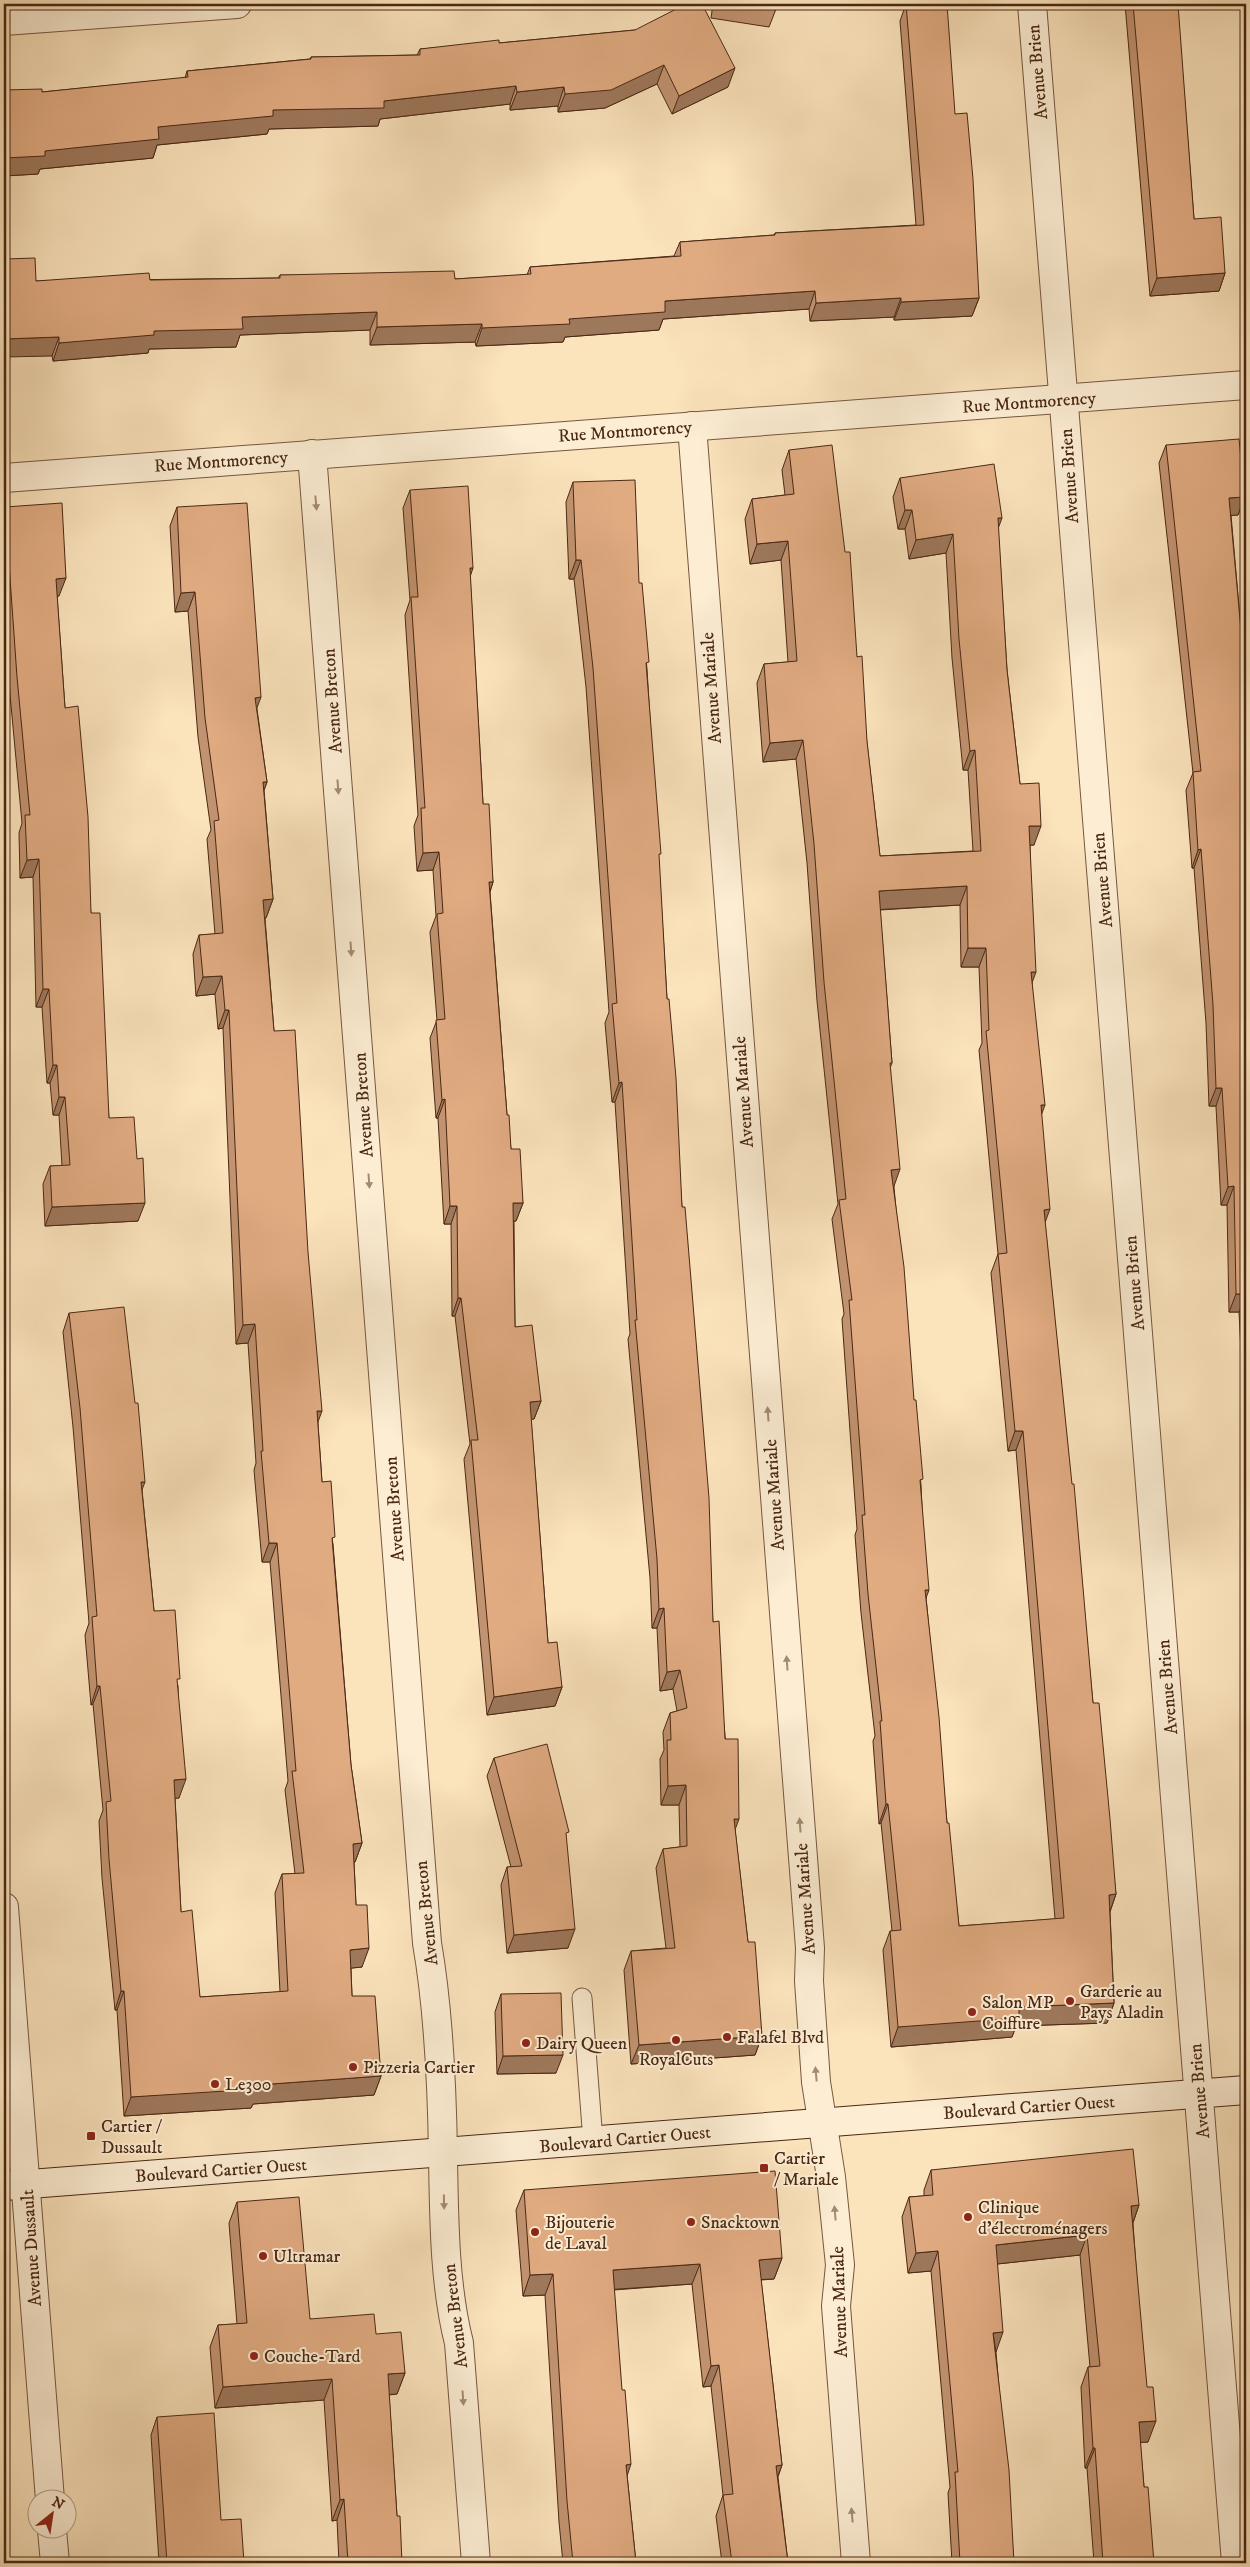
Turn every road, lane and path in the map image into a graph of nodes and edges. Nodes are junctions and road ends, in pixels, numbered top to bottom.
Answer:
1 (238, 4) edge
2 (1032, 4) edge
3 (4, 21) edge
4 (1246, 385) edge
5 (1064, 398) junction
6 (692, 426) junction
7 (312, 454) junction
8 (4, 478) edge
9 (4, 1907) edge
10 (582, 1998) dead end
11 (1246, 2090) edge
12 (1200, 2094) junction
13 (823, 2123) junction
14 (593, 2141) junction
15 (443, 2153) junction
16 (15, 2185) edge
17 (49, 2490) edge
18 (53, 2540) edge
19 (55, 2563) edge
20 (476, 2563) edge
21 (856, 2563) edge
22 (1236, 2563) edge

1 - 3 street
2 - 5 street, Avenue Brien
4 - 5 street, Rue Montmorency
5 - 6 street, Rue Montmorency
5 - 12 street, Avenue Brien
6 - 7 street, Rue Montmorency
13 -> 6 street, Avenue Mariale
7 - 8 street, Rue Montmorency
7 -> 15 street, Avenue Breton
9 - 16 street, Avenue Dussault
10 - 14 lane
11 - 12 street, Boulevard Cartier Ouest
12 - 13 street, Boulevard Cartier Ouest
12 - 22 street, Avenue Brien
13 - 14 street, Boulevard Cartier Ouest
21 -> 13 street, Avenue Mariale
14 - 15 street, Boulevard Cartier Ouest
15 - 16 street, Boulevard Cartier Ouest
15 -> 20 street, Avenue Breton
16 - 17 street, Avenue Dussault
18 - 19 street

